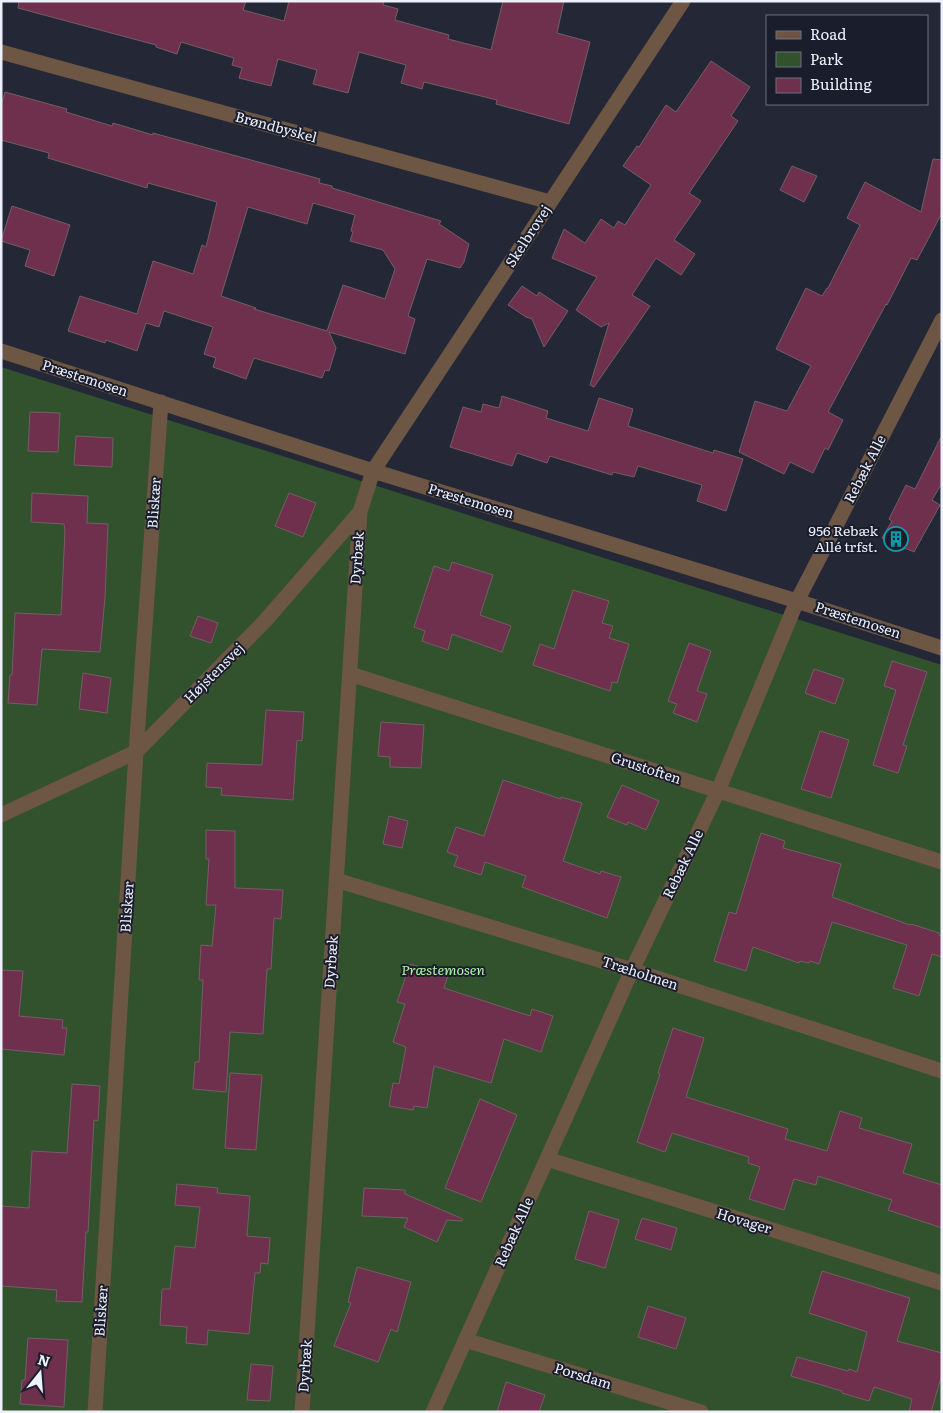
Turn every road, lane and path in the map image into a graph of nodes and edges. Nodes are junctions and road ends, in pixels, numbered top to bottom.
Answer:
1 (683, 1) edge
2 (1, 52) edge
3 (550, 202) junction
4 (942, 320) edge
5 (1, 351) edge
6 (161, 402) junction
7 (373, 471) junction
8 (360, 512) junction
9 (797, 601) junction
10 (942, 648) edge
11 (350, 674) junction
12 (136, 752) junction
13 (718, 791) junction
14 (1, 815) edge
15 (942, 862) edge
16 (336, 880) junction
17 (632, 970) junction
18 (942, 1070) edge
19 (547, 1159) junction
20 (942, 1283) edge
21 (465, 1340) junction
22 (95, 1412) edge
23 (302, 1412) edge
24 (433, 1412) edge
25 (701, 1412) edge

1 - 3 street, Skelbrovej
2 - 3 street, Brøndbyskel
3 - 7 street, Skelbrovej
4 - 9 street, Rebæk Alle
5 - 6 street, Præstemosen
6 - 7 street, Præstemosen
6 - 12 street, Bliskær
7 - 8 street, Højstensvej
7 - 9 street, Præstemosen
8 - 11 street, Dyrbæk
8 - 12 street, Højstensvej
9 - 10 street, Præstemosen
9 - 13 street, Rebæk Alle
11 - 13 street, Grustoften
11 - 16 street, Dyrbæk
12 - 14 street, Højstensvej
12 - 22 street, Bliskær
13 - 15 street, Grustoften
13 - 17 street, Rebæk Alle
16 - 17 street, Træholmen
16 - 23 street, Dyrbæk
17 - 18 street, Træholmen
17 - 19 street, Rebæk Alle
19 - 20 street, Hovager
19 - 21 street, Rebæk Alle
21 - 24 street, Rebæk Alle
21 - 25 street, Porsdam

